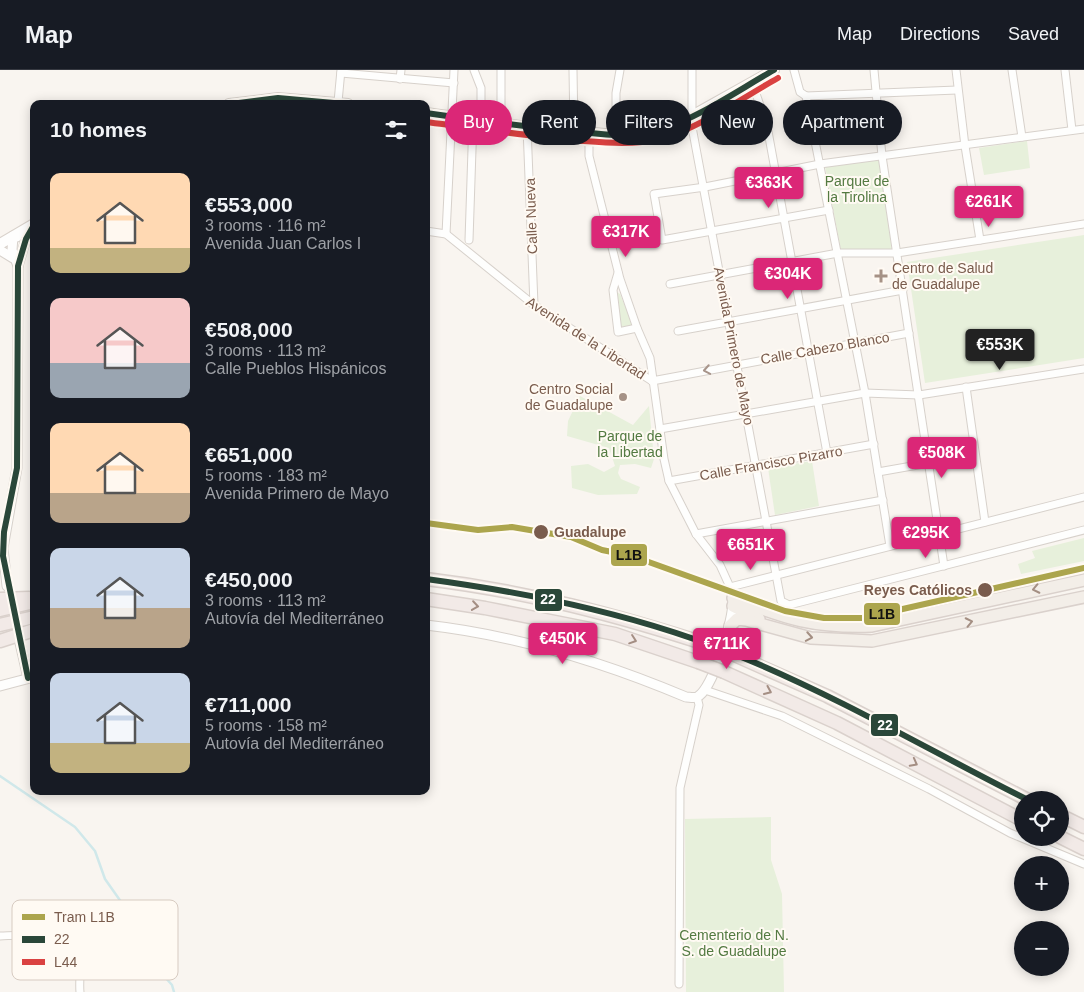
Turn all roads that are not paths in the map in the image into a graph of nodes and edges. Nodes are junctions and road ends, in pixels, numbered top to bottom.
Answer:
1 (401, 70) edge
2 (454, 70) edge
3 (474, 70) edge
4 (501, 70) edge
5 (573, 70) edge
6 (620, 70) edge
7 (692, 70) edge
8 (794, 70) edge
9 (874, 70) edge
10 (956, 70) edge
11 (1012, 70) edge
12 (1065, 70) edge
13 (341, 72) edge
14 (769, 72) edge
15 (400, 79) junction
16 (752, 82) junction
17 (454, 83) junction
18 (957, 90) junction
19 (876, 93) junction
20 (806, 96) junction
21 (343, 100) edge
22 (453, 100) edge
23 (480, 100) edge
24 (501, 100) edge
25 (574, 100) edge
26 (616, 100) edge
27 (691, 100) edge
28 (430, 113) edge
29 (445, 115) edge
30 (691, 116) edge
31 (691, 122) edge
32 (1084, 128) edge
33 (1072, 130) junction
34 (1022, 137) junction
35 (451, 145) edge
36 (475, 145) edge
37 (528, 145) edge
38 (589, 145) edge
39 (965, 146) junction
40 (882, 156) junction
41 (820, 164) junction
42 (776, 173) junction
43 (704, 187) junction
44 (829, 210) junction
45 (784, 218) junction
46 (1084, 224) edge
47 (30, 226) edge
48 (713, 231) junction
49 (30, 232) edge
50 (430, 232) edge
51 (446, 234) junction
52 (13, 236) junction
53 (469, 240) dead end
54 (980, 240) junction
55 (0, 244) edge
56 (23, 247) junction
57 (0, 250) edge
58 (838, 253) junction
59 (898, 253) junction
60 (16, 262) junction
61 (792, 262) junction
62 (618, 272) junction
63 (721, 274) junction
64 (670, 284) dead end
65 (903, 290) junction
66 (847, 300) junction
67 (534, 305) junction
68 (800, 308) junction
69 (730, 321) junction
70 (637, 328) junction
71 (678, 331) dead end
72 (910, 333) junction
73 (856, 343) junction
74 (808, 352) junction
75 (738, 365) junction
76 (1084, 369) edge
77 (652, 381) junction
78 (966, 387) junction
79 (865, 393) junction
80 (919, 395) junction
81 (817, 401) junction
82 (747, 414) junction
83 (660, 429) junction
84 (874, 444) junction
85 (826, 452) junction
86 (929, 463) junction
87 (756, 465) junction
88 (878, 472) junction
89 (669, 481) junction
90 (1084, 497) edge
91 (883, 500) junction
92 (766, 521) junction
93 (986, 522) junction
94 (1084, 530) edge
95 (696, 534) junction
96 (939, 534) junction
97 (890, 546) junction
98 (944, 566) junction
99 (776, 576) junction
100 (430, 580) edge
101 (1084, 580) edge
102 (7, 586) dead end
103 (732, 597) junction
104 (1084, 597) edge
105 (30, 598) edge
106 (0, 599) edge
107 (430, 600) edge
108 (30, 603) edge
109 (0, 610) edge
110 (30, 618) edge
111 (0, 625) edge
112 (430, 625) edge
113 (730, 626) junction
114 (779, 629) junction
115 (30, 631) edge
116 (0, 642) edge
117 (20, 643) dead end
118 (30, 675) edge
119 (30, 678) edge
120 (0, 686) edge
121 (705, 690) junction
122 (697, 697) junction
123 (1014, 793) edge
124 (1014, 816) edge
125 (1069, 820) edge
126 (1084, 827) edge
127 (1069, 842) edge
128 (1084, 849) edge
129 (1084, 864) edge
130 (679, 984) dead end

1 - 15 street
2 - 17 street
3 - 23 street
4 - 24 street
5 - 25 street
6 - 26 street
7 - 27 street, Avenida Primero de Mayo
8 - 20 street
9 - 19 street
10 - 18 street
11 - 34 street
12 - 33 street
13 - 15 street
13 - 21 street
14 - 16 main road
15 - 17 street
16 - 30 main road
16 - 42 street
17 - 22 street
18 - 19 street
18 - 39 street
19 - 20 street
19 - 40 street
20 - 41 street
28 - 29 main road
31 - 43 street, Avenida Primero de Mayo
32 - 33 street
33 - 34 street
34 - 39 street
35 - 51 street
36 - 53 street
37 - 67 street, Calle Nueva
38 - 62 street
39 - 40 street
39 - 54 street
40 - 41 street
40 - 59 street
41 - 42 street
41 - 44 street
42 - 43 street
42 - 45 street
43 - 48 street, Avenida Primero de Mayo
43 - 48 street
44 - 45 street
44 - 58 street
45 - 48 street
45 - 61 street
46 - 54 street
47 - 52 main road
48 - 63 street, Avenida Primero de Mayo
49 - 56 street
50 - 51 street
51 - 67 street, Avenida de la Libertad
52 - 55 main road
52 - 56 street
52 - 60 street
54 - 59 street
56 - 60 street
57 - 60 street
58 - 59 street
58 - 61 street
58 - 66 street
59 - 65 street
60 - 102 street
61 - 63 street
61 - 68 street
62 - 70 street
62 - 70 street
63 - 64 street
63 - 69 street, Avenida Primero de Mayo
65 - 66 street
65 - 72 street
66 - 68 street
66 - 73 street
67 - 77 street, Avenida de la Libertad
68 - 69 street
68 - 74 street
69 - 71 street
69 - 75 street, Avenida Primero de Mayo
70 - 77 street
72 - 73 street, Calle Cabezo Blanco
72 - 80 street
73 - 74 street, Calle Cabezo Blanco
73 - 79 street
74 - 75 street, Calle Cabezo Blanco
74 - 81 street
75 -> 77 street, Calle Cabezo Blanco
75 - 82 street, Avenida Primero de Mayo
76 - 78 street
77 - 83 street, Avenida de la Libertad
78 - 80 street
78 - 93 street
79 - 80 street
79 - 81 street
79 - 84 street
80 - 86 street
81 - 82 street
81 - 85 street
82 - 83 street
82 - 87 street, Avenida Primero de Mayo
83 - 89 street, Avenida de la Libertad
84 - 85 street, Calle Francisco Pizarro
84 - 88 street
85 - 87 street, Calle Francisco Pizarro
86 - 88 street
86 - 96 street
87 - 89 street, Calle Francisco Pizarro
87 - 92 street, Avenida Primero de Mayo
88 - 91 street
89 - 95 street, Avenida de la Libertad
90 - 93 street
91 - 92 street
91 - 97 street
92 - 95 street
92 - 99 street, Avenida Primero de Mayo
93 - 96 street
94 - 98 street
95 - 103 street, Avenida de la Libertad
96 - 97 street
96 - 98 street
97 - 99 street
98 - 99 street, Avenida Primero de Mayo
99 - 103 street
100 - 123 highway, bridge
101 -> 103 main road
103 - 113 street
103 - 114 main road
114 -> 104 main road
105 - 106 highway
107 -> 124 highway, bridge
108 - 109 highway
110 - 111 highway
112 - 122 street
113 - 114 main road
113 - 121 street
115 - 116 highway
117 - 118 street
119 - 120 street
121 - 122 street
121 - 129 street
122 - 130 street
125 - 126 highway
127 - 128 highway

